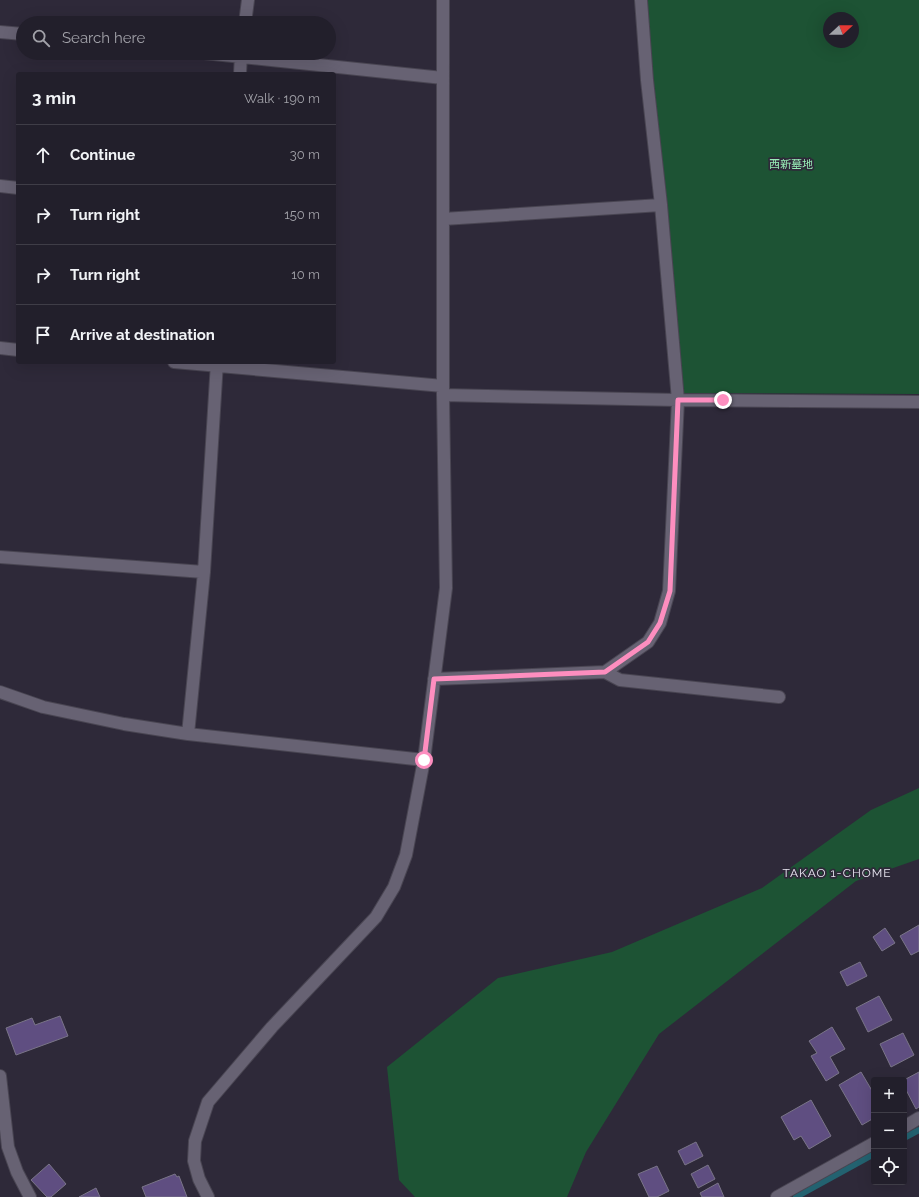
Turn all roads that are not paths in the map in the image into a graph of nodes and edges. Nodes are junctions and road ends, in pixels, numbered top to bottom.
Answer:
1 (248, 0) edge
2 (443, 0) edge
3 (641, 0) edge
4 (246, 16) edge
5 (0, 32) edge
6 (16, 33) edge
7 (241, 60) edge
8 (285, 60) edge
9 (240, 72) edge
10 (443, 78) junction
11 (0, 186) edge
12 (16, 188) edge
13 (661, 205) junction
14 (443, 219) junction
15 (0, 348) edge
16 (16, 350) edge
17 (217, 364) edge
18 (443, 390) junction
19 (678, 400) junction
20 (919, 402) edge
21 (0, 557) edge
22 (204, 572) junction
23 (605, 672) junction
24 (434, 679) junction
25 (0, 692) edge
26 (779, 697) dead end
27 (188, 734) junction
28 (424, 760) junction
29 (0, 1076) edge
30 (919, 1118) edge
31 (907, 1125) edge
32 (871, 1145) edge
33 (30, 1197) edge
34 (208, 1197) edge
35 (777, 1197) edge

1 - 4 street
2 - 10 street
3 - 13 street
5 - 6 street
7 - 9 street
8 - 10 street
10 - 14 street
11 - 12 street
13 - 14 street
13 - 19 street
14 - 18 street
15 - 16 street
17 - 18 street
17 - 22 street
18 - 19 street
18 - 24 street
19 - 20 street
19 - 23 street
21 - 22 street
22 - 27 street
23 - 24 street
23 - 26 street
24 - 28 street
25 - 27 street
27 - 28 street
28 - 34 street
29 - 33 street
30 - 31 street
32 - 35 street

